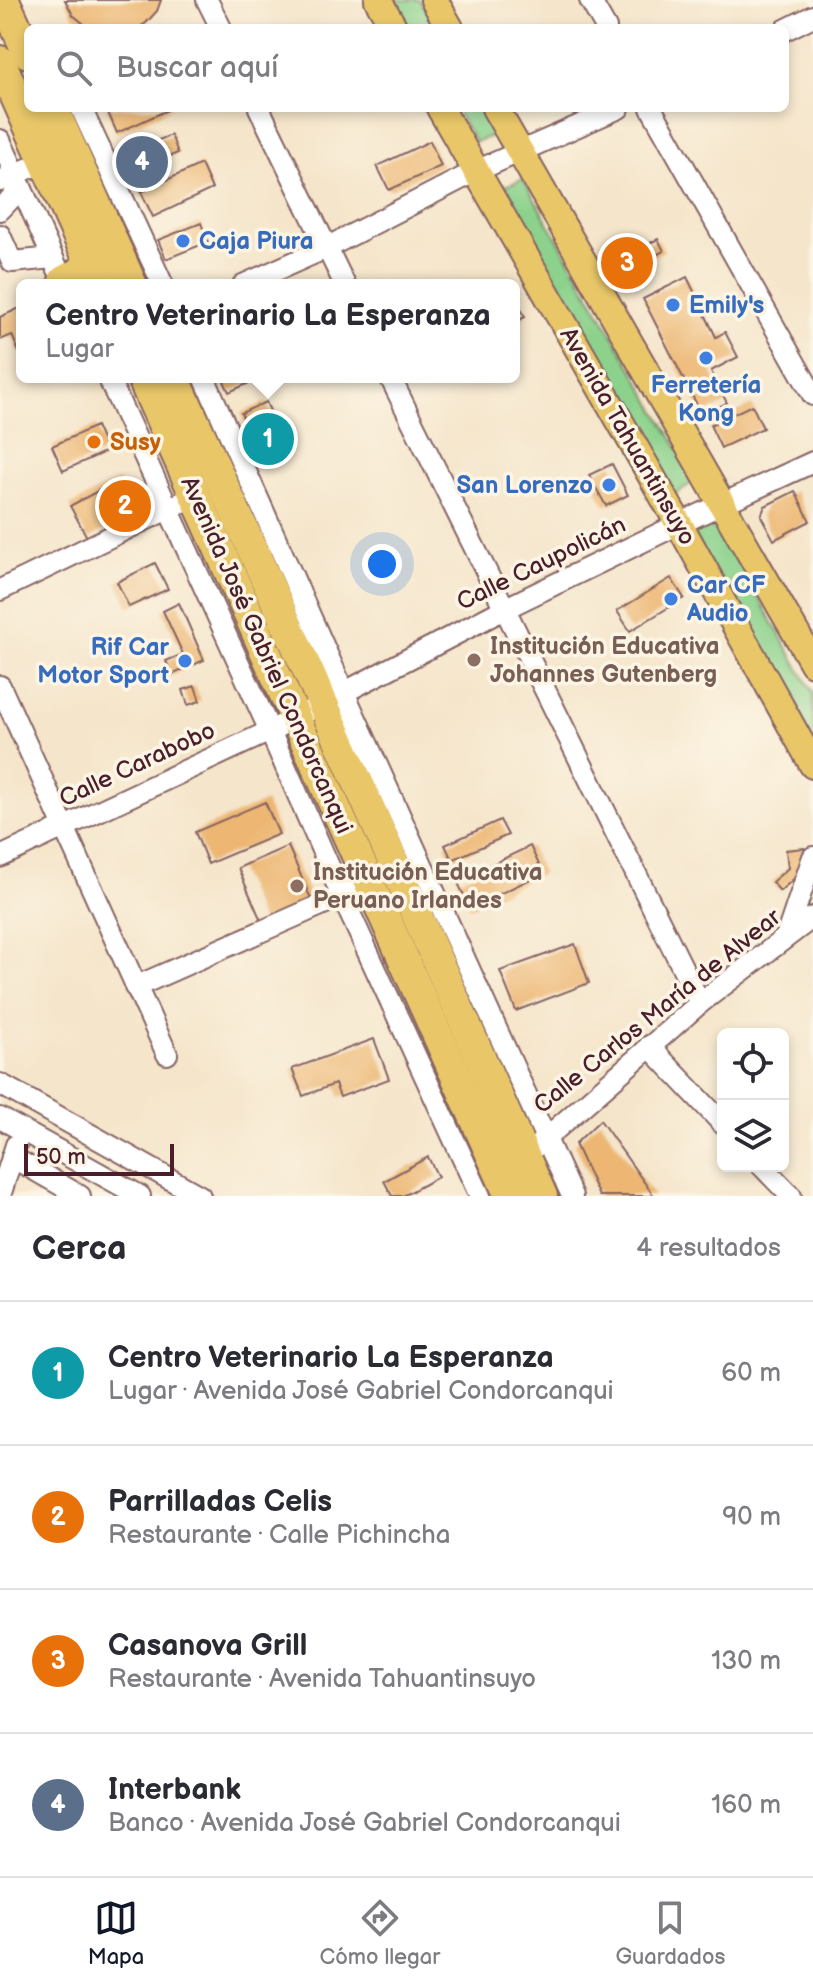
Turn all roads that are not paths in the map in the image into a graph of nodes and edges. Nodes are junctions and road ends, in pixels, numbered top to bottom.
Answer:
1 (4, 0) edge
2 (207, 0) edge
3 (378, 0) edge
4 (434, 0) edge
5 (590, 0) edge
6 (813, 16) edge
7 (219, 24) edge
8 (392, 24) edge
9 (448, 24) edge
10 (604, 24) edge
11 (789, 28) edge
12 (24, 44) edge
13 (0, 61) edge
14 (24, 100) edge
15 (31, 112) edge
16 (53, 112) edge
17 (83, 112) edge
18 (261, 112) edge
19 (442, 112) edge
20 (497, 112) edge
21 (610, 112) edge
22 (653, 112) edge
23 (0, 140) edge
24 (519, 151) junction
25 (58, 156) junction
26 (476, 171) junction
27 (12, 181) edge
28 (0, 210) edge
29 (0, 235) edge
30 (326, 248) junction
31 (61, 275) edge
32 (96, 276) edge
33 (129, 279) edge
34 (160, 279) edge
35 (256, 279) edge
36 (342, 279) edge
37 (111, 383) edge
38 (145, 383) edge
39 (177, 383) edge
40 (206, 383) edge
41 (393, 383) edge
42 (813, 395) edge
43 (813, 462) edge
44 (195, 496) junction
45 (722, 504) junction
46 (168, 509) junction
47 (679, 524) junction
48 (0, 590) edge
49 (504, 609) junction
50 (813, 663) edge
51 (0, 686) edge
52 (333, 698) junction
53 (282, 724) junction
54 (813, 765) edge
55 (64, 826) junction
56 (0, 857) edge
57 (813, 857) edge
58 (370, 883) junction
59 (342, 896) junction
60 (813, 917) edge
61 (786, 937) junction
62 (135, 987) junction
63 (700, 1003) junction
64 (649, 1046) junction
65 (167, 1054) dead end
66 (0, 1084) edge
67 (0, 1118) edge
68 (717, 1118) edge
69 (22, 1130) junction
70 (535, 1148) junction
71 (12, 1157) junction
72 (768, 1172) edge
73 (1, 1192) edge
74 (496, 1192) edge
75 (58, 1196) edge
76 (80, 1196) edge
77 (140, 1196) edge
78 (200, 1196) edge
79 (542, 1196) edge
80 (572, 1196) edge
81 (791, 1196) edge

1 - 12 highway
2 - 7 street
3 - 8 main road
4 - 9 main road
5 - 10 street
6 - 11 street
13 - 14 highway
15 - 25 highway
16 - 25 highway
17 - 34 street
18 - 30 street
19 - 26 main road, Avenida Tahuantinsuyo
20 - 24 main road, Avenida Tahuantinsuyo
21 - 24 street
22 - 42 street
23 - 27 street
24 - 26 street
24 - 45 main road, Avenida Tahuantinsuyo
25 - 27 street
25 - 32 highway
25 - 33 highway
26 - 30 street
26 - 47 main road, Avenida Tahuantinsuyo
27 - 28 street
27 - 31 street
29 - 31 street
30 - 35 street
30 - 36 street
31 - 32 highway
37 - 46 street, Avenida José Gabriel Condorcanqui
38 - 44 highway, Avenida José Gabriel Condorcanqui
39 - 52 highway, Avenida José Gabriel Condorcanqui
40 - 52 street, Avenida José Gabriel Condorcanqui
41 - 49 street
43 - 45 street, Calle Caupolicán
44 - 46 street
44 - 53 highway, Avenida José Gabriel Condorcanqui
45 - 47 street, Calle Caupolicán
45 - 50 main road, Avenida Tahuantinsuyo
46 - 48 street
46 - 53 street, Avenida José Gabriel Condorcanqui
47 - 49 street, Calle Caupolicán
47 - 54 main road, Avenida Tahuantinsuyo
49 - 52 street, Calle Caupolicán
49 - 63 street
51 - 55 street
52 - 53 street, Calle Caupolicán
52 - 70 highway, Avenida José Gabriel Condorcanqui
53 - 55 street, Calle Carabobo
53 - 58 highway, Avenida José Gabriel Condorcanqui
53 - 59 street, Avenida José Gabriel Condorcanqui
55 - 56 street, Calle Carabobo
55 - 62 street
57 - 61 street
58 - 59 street
58 - 74 highway, Avenida José Gabriel Condorcanqui
59 - 62 street
59 - 74 street, Avenida José Gabriel Condorcanqui
60 - 61 street, Calle Carlos María de Alvear
61 - 63 street, Calle Carlos María de Alvear
62 - 65 street
63 - 64 street, Calle Carlos María de Alvear
64 - 68 street
64 - 70 street, Calle Carlos María de Alvear
66 - 78 street
67 - 69 street
69 - 71 street
69 - 77 street
70 - 74 street, Calle Carlos María de Alvear
70 - 79 highway, Avenida José Gabriel Condorcanqui
70 - 80 street, Avenida José Gabriel Condorcanqui
71 - 73 street
71 - 76 street
72 - 81 street
73 - 75 street

